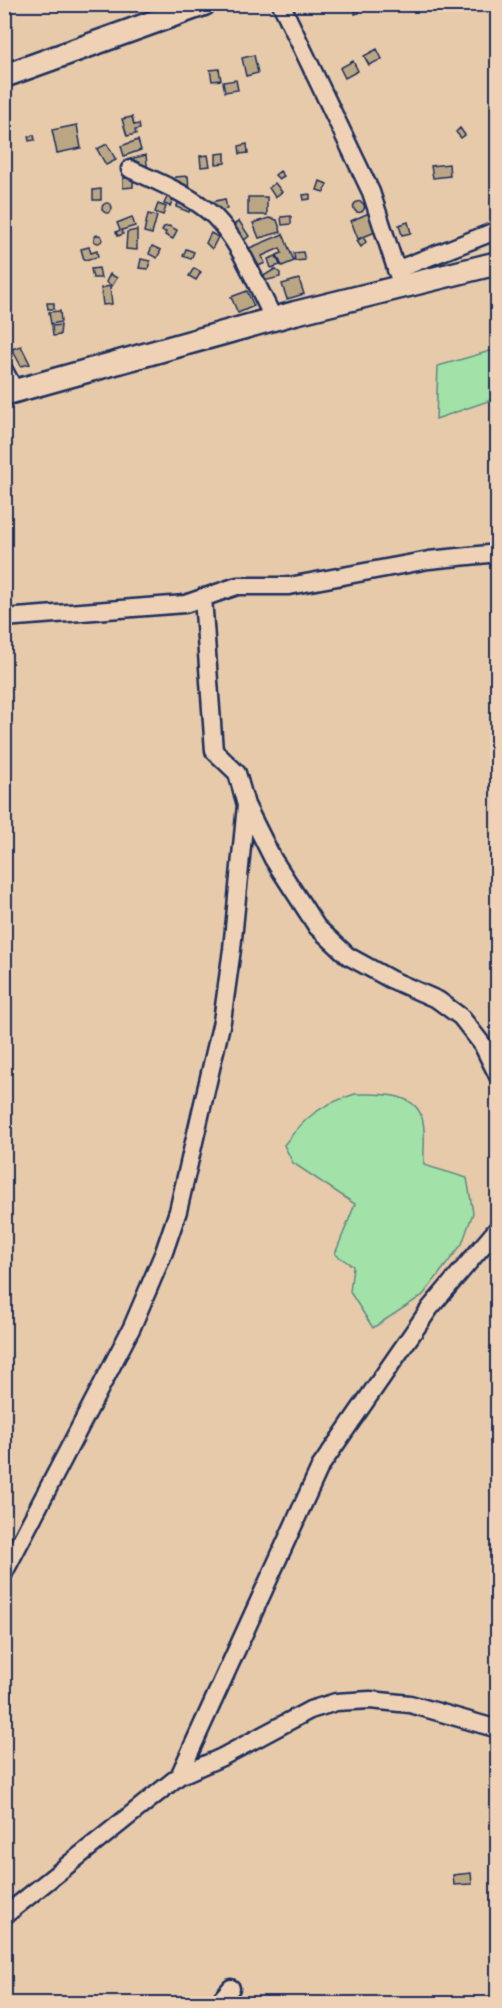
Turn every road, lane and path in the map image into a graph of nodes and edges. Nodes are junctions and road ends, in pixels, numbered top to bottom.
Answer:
1 (204, 4) edge
2 (281, 4) edge
3 (4, 76) edge
4 (130, 169) dead end
5 (498, 230) edge
6 (498, 263) edge
7 (399, 278) junction
8 (273, 319) junction
9 (4, 370) edge
10 (10, 392) edge
11 (498, 554) edge
12 (203, 597) junction
13 (4, 618) edge
14 (246, 805) junction
15 (498, 1076) edge
16 (498, 1228) edge
17 (4, 1573) edge
18 (494, 1725) edge
19 (179, 1776) junction
20 (4, 1916) edge
21 (231, 1988) dead end
22 (217, 2004) edge

1 - 3 street
2 - 7 street
4 - 8 street
5 - 7 street
6 - 7 street
7 - 8 street
8 - 10 street
9 - 10 street
11 - 12 street
12 - 13 street
12 - 14 street
14 - 15 street
14 - 17 street
16 - 19 street
18 - 19 street
19 - 20 street
21 - 22 street

